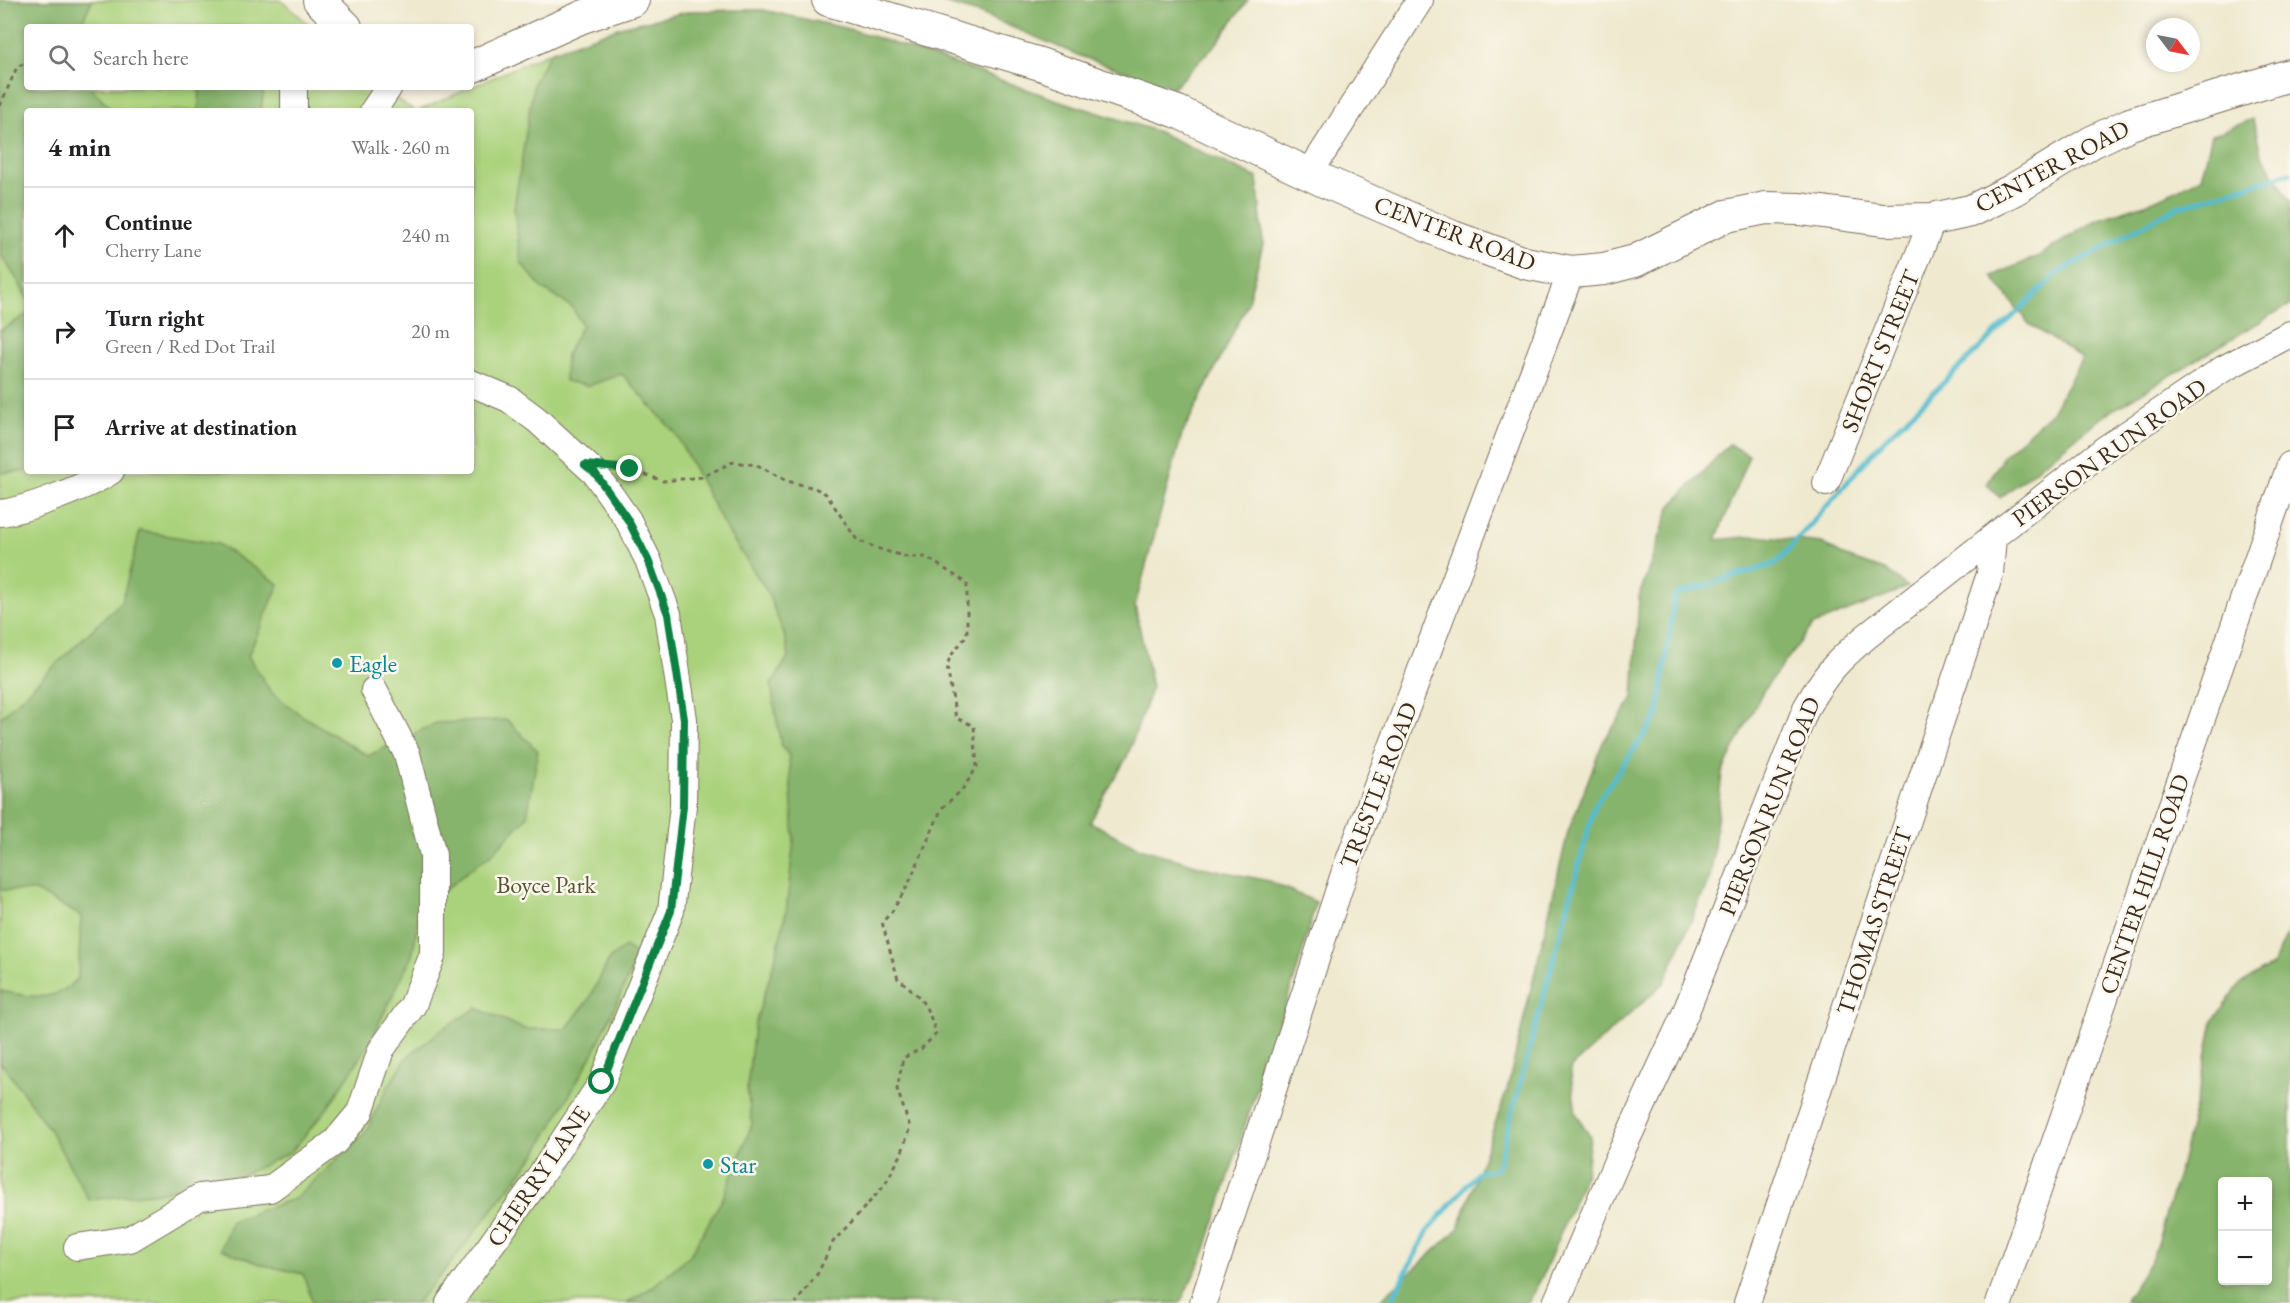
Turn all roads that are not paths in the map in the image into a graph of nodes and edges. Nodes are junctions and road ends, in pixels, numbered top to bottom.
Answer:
1 (319, 0) edge
2 (633, 0) edge
3 (828, 0) edge
4 (1420, 0) edge
5 (342, 24) edge
6 (474, 66) edge
7 (2290, 75) edge
8 (294, 90) edge
9 (387, 90) edge
10 (294, 108) edge
11 (374, 108) edge
12 (1309, 174) junction
13 (1934, 219) junction
14 (1571, 272) junction
15 (2290, 334) edge
16 (474, 383) edge
17 (2290, 465) edge
18 (105, 474) edge
19 (1826, 483) dead end
20 (0, 513) edge
21 (1993, 537) junction
22 (374, 690) dead end
23 (77, 1246) dead end
24 (449, 1303) edge
25 (1203, 1303) edge
26 (1556, 1303) edge
27 (1747, 1303) edge
28 (1999, 1303) edge

1 - 5 main road
2 - 6 main road
3 - 12 main road, CENTER ROAD
4 - 12 street
7 - 13 main road, CENTER ROAD
8 - 10 street
9 - 11 street
12 - 14 main road, CENTER ROAD
13 - 14 main road, CENTER ROAD
13 - 19 street, SHORT STREET
14 - 25 street, TRESTLE ROAD
15 - 21 street, PIERSON RUN ROAD
16 - 24 street, CHERRY LANE
17 - 28 street, CENTER HILL ROAD
18 - 20 street
21 - 26 street, PIERSON RUN ROAD
21 - 27 street, THOMAS STREET
22 - 23 street

